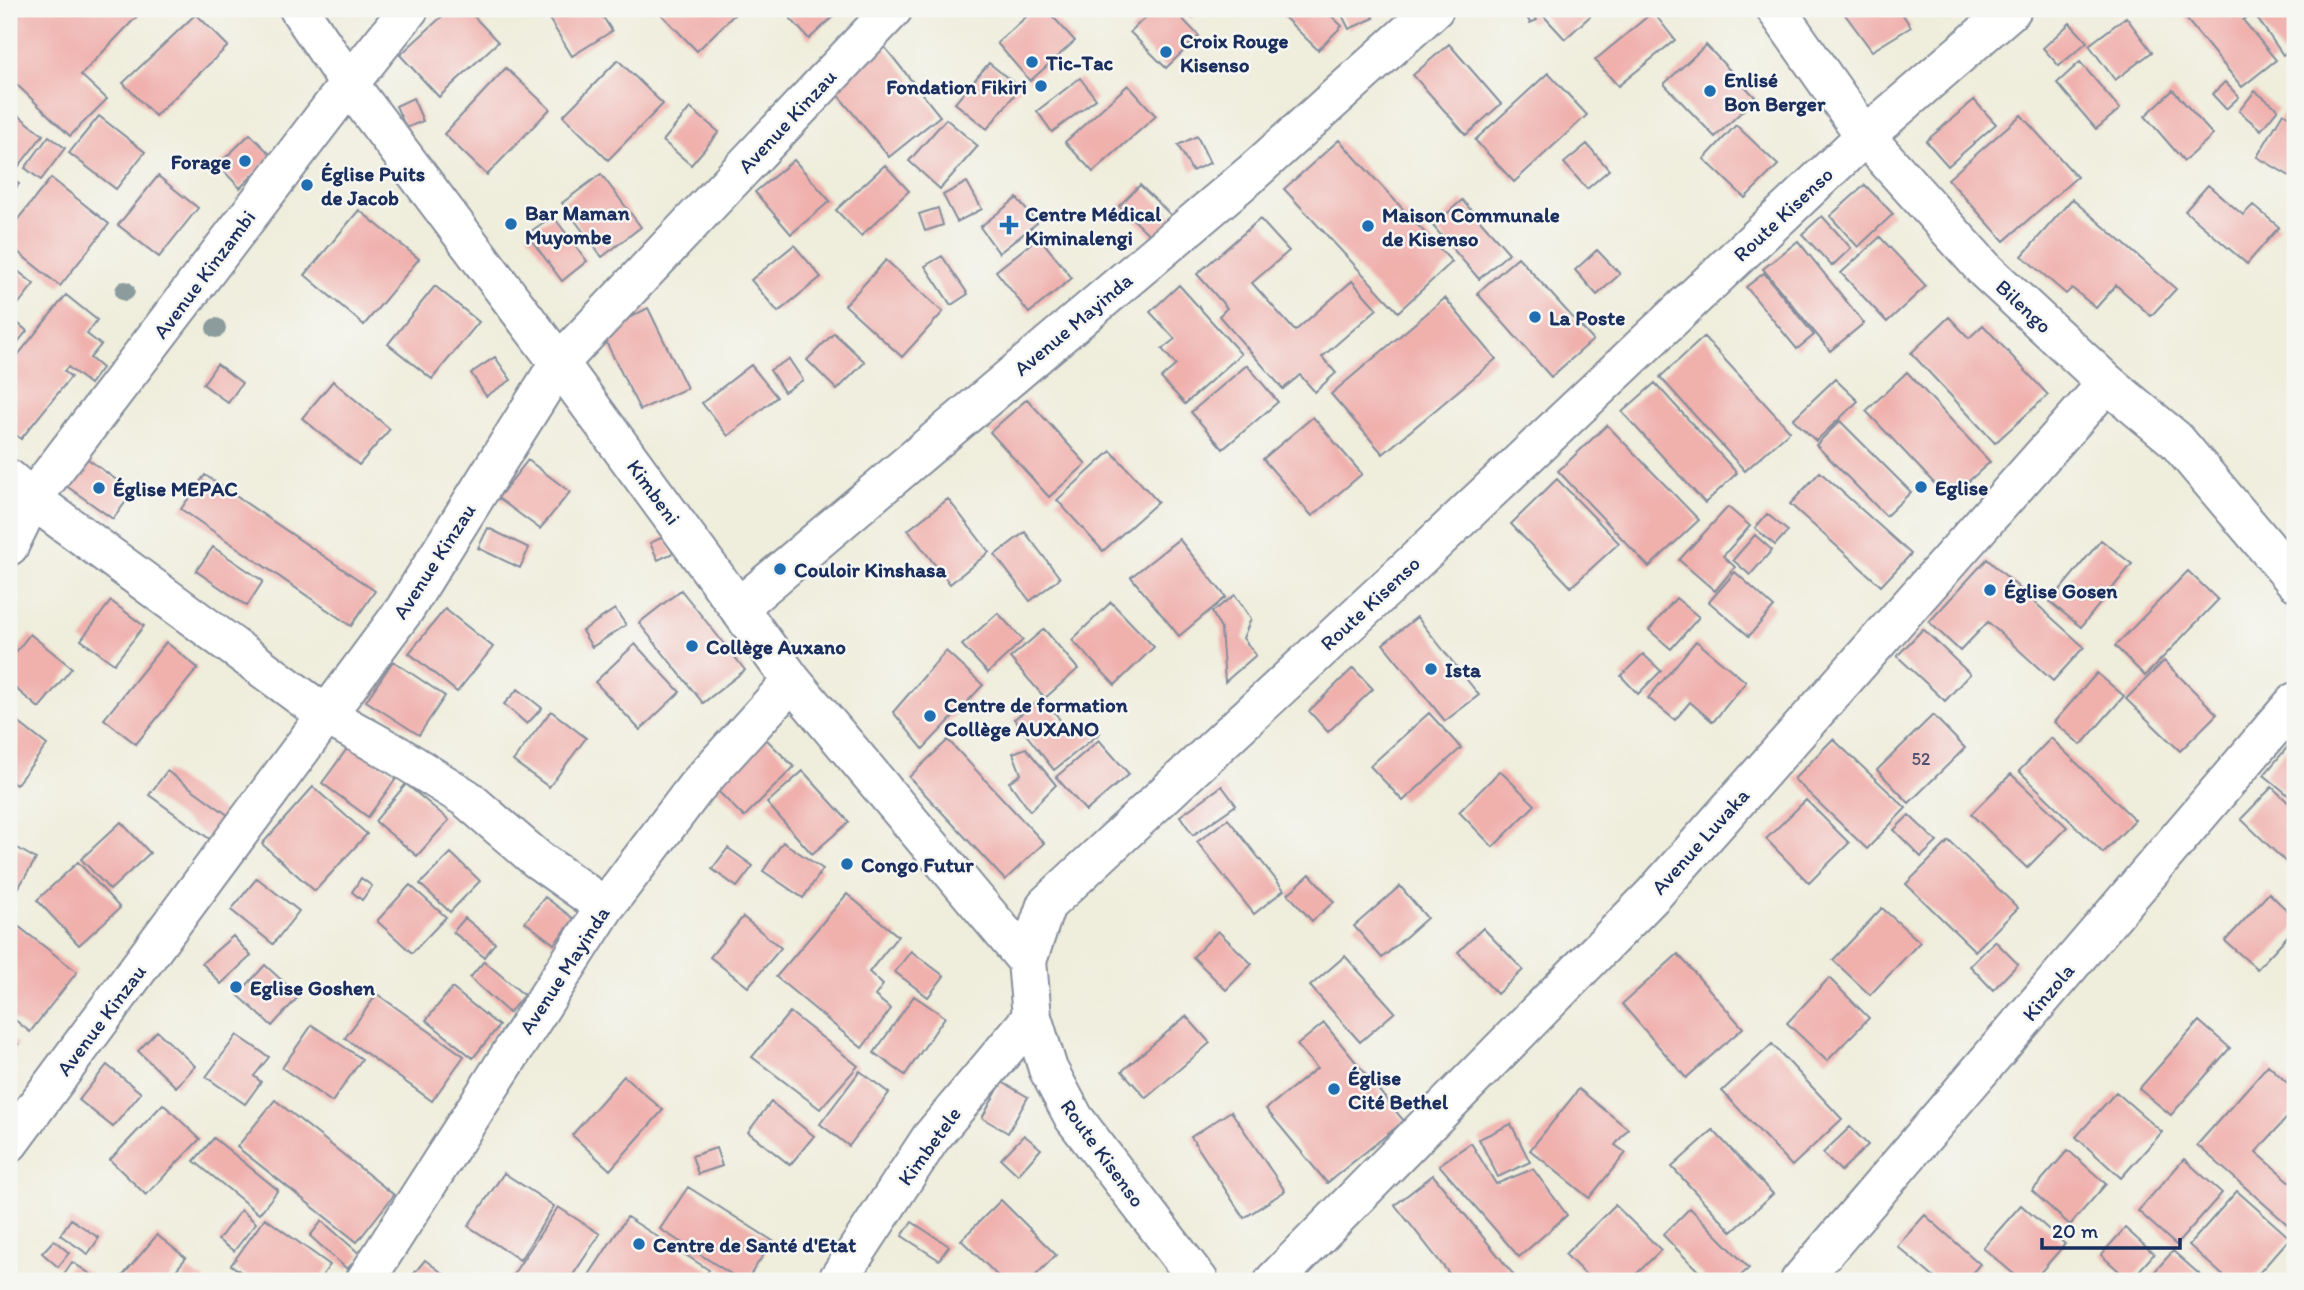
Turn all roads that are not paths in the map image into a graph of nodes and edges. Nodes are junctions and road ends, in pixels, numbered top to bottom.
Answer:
1 (299, 9) edge
2 (409, 9) edge
3 (893, 9) edge
4 (1434, 9) edge
5 (1776, 9) edge
6 (2012, 9) edge
7 (349, 84) junction
8 (1865, 136) junction
9 (559, 363) junction
10 (2107, 383) junction
11 (21, 489) edge
12 (9, 546) edge
13 (2295, 581) edge
14 (738, 607) junction
15 (792, 681) junction
16 (2295, 702) edge
17 (327, 715) junction
18 (605, 907) junction
19 (1027, 961) junction
20 (1032, 1017) junction
21 (9, 1143) edge
22 (365, 1281) edge
23 (837, 1281) edge
24 (1199, 1281) edge
25 (1274, 1281) edge
26 (1800, 1281) edge

1 - 7 street, Kimbeni
2 - 7 street, Avenue Kinzambi
3 - 9 street, Avenue Kinzau
4 - 14 street, Avenue Mayinda
5 - 8 street, Bilengo
6 - 8 street, Route Kisenso
7 - 9 street, Kimbeni
7 - 11 street, Avenue Kinzambi
8 - 10 street, Bilengo
8 - 19 street, Route Kisenso
9 - 14 street, Kimbeni
9 - 17 street, Avenue Kinzau
10 - 13 street, Bilengo
10 - 25 street, Avenue Luvaka
11 - 12 street, Avenue Kinzambi
11 - 17 street
14 - 15 street, Kimbeni
15 - 18 street, Avenue Mayinda
15 - 19 street, Kimbeni
16 - 26 street, Kinzola
17 - 18 street
17 - 21 street, Avenue Kinzau
18 - 22 street, Avenue Mayinda
19 - 20 street, Route Kisenso
20 - 23 street, Kimbetele
20 - 24 street, Route Kisenso

